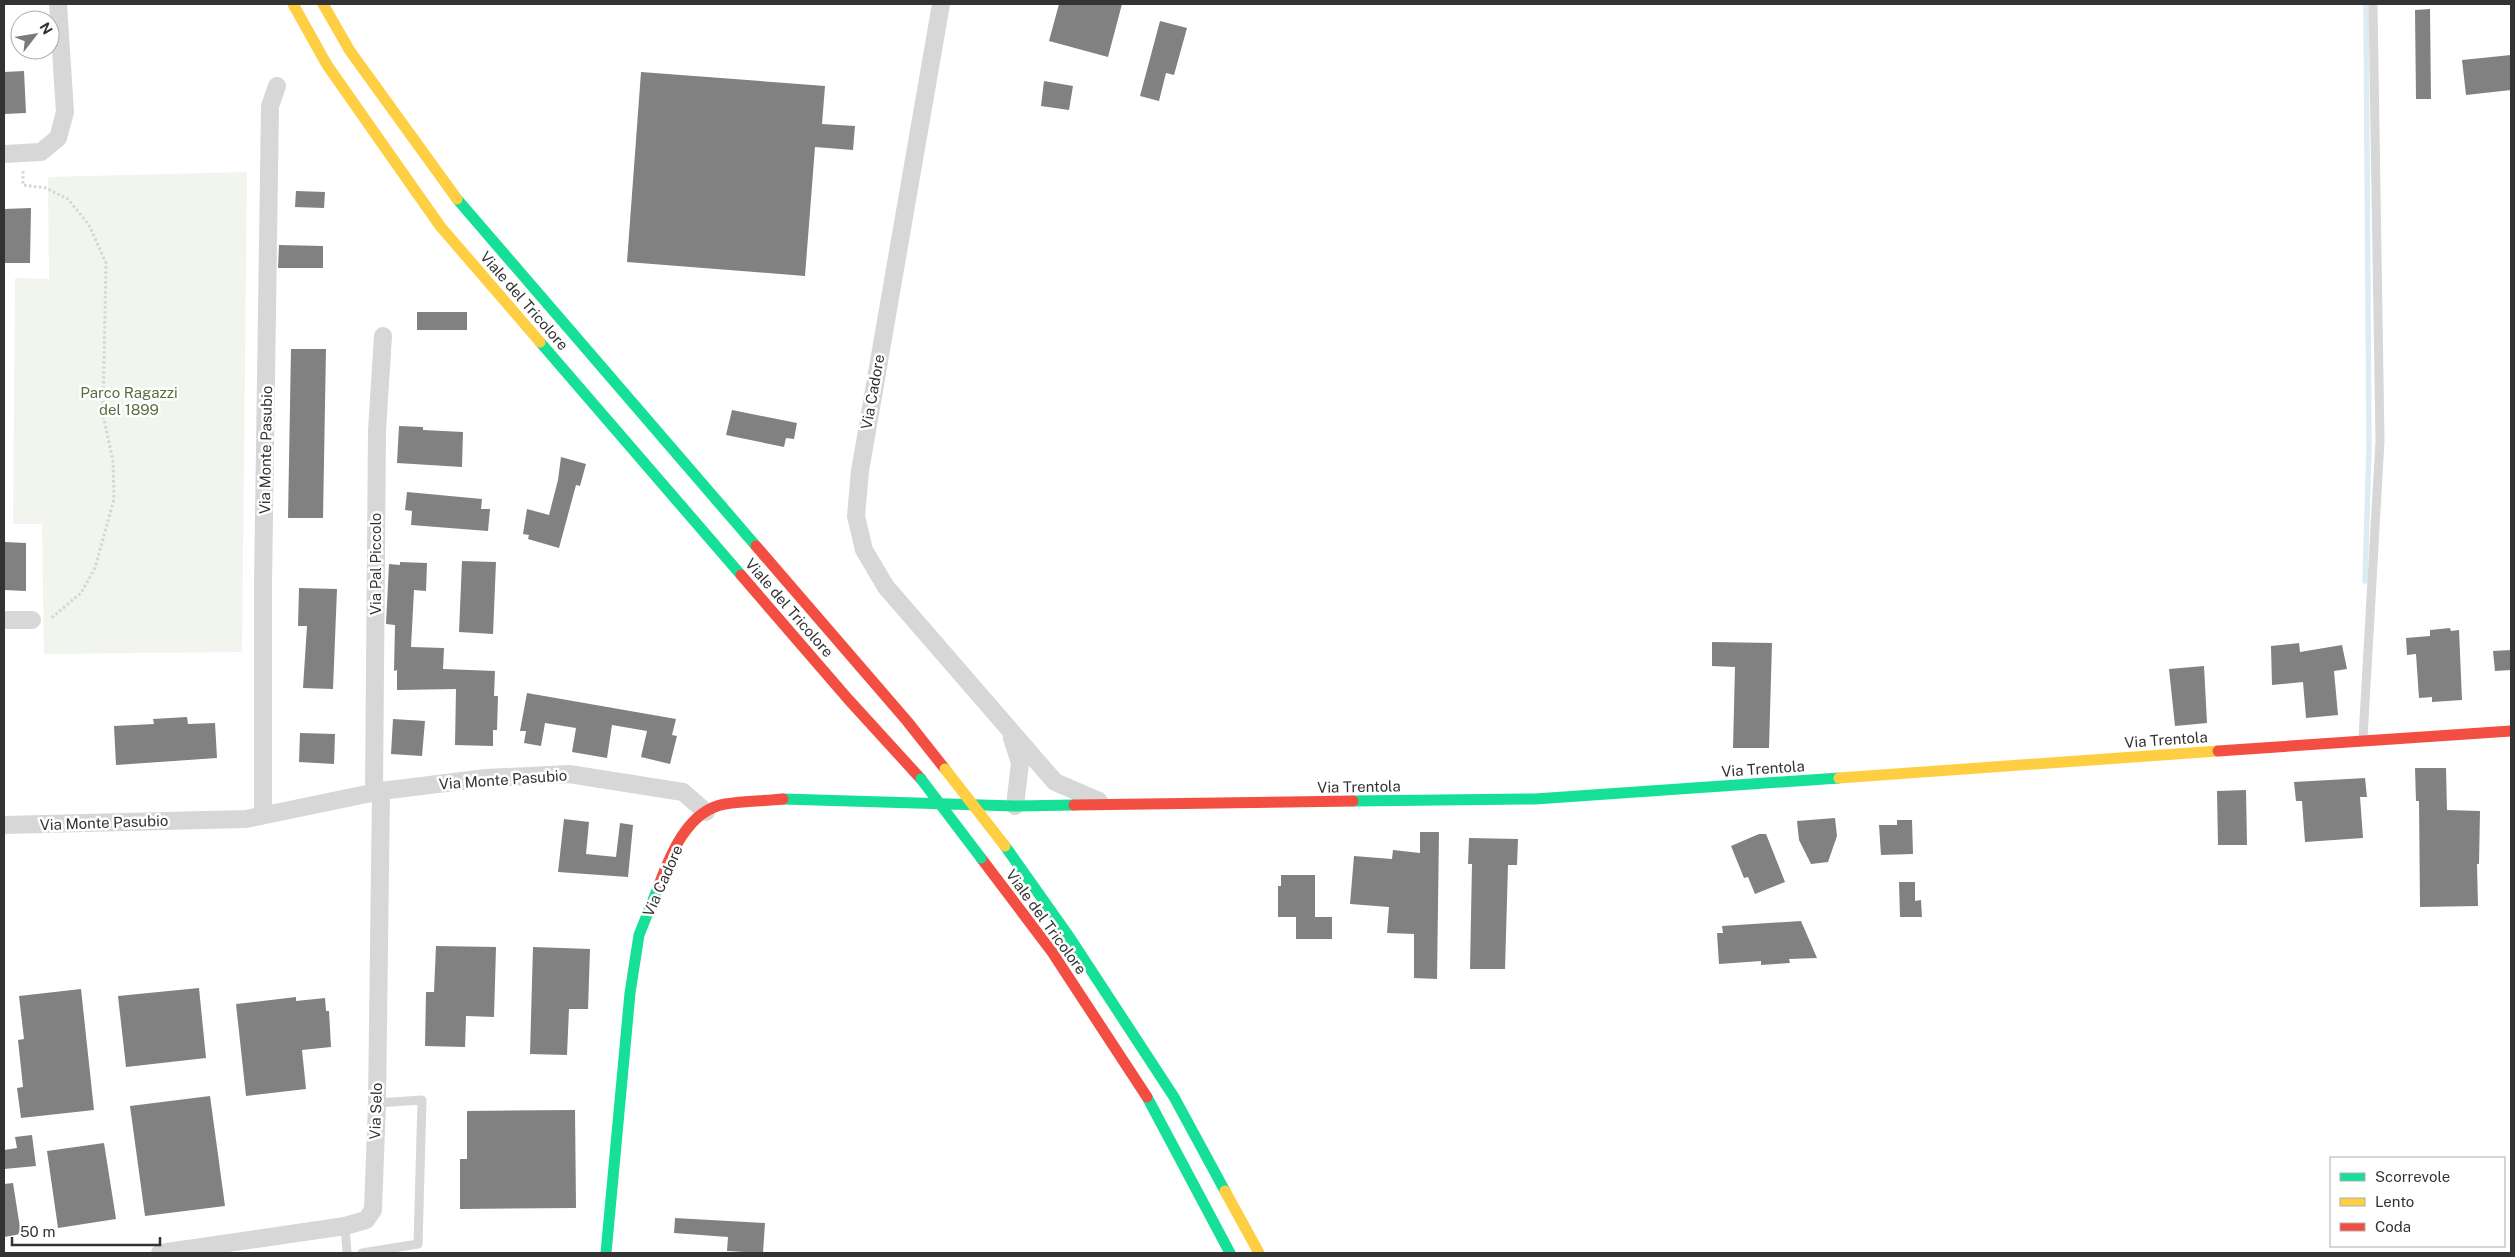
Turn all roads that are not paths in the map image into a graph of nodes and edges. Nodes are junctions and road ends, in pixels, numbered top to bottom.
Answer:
1 (58, 4) edge
2 (293, 4) edge
3 (323, 4) edge
4 (941, 4) edge
5 (2373, 4) edge
6 (277, 86) dead end
7 (4, 154) edge
8 (383, 336) dead end
9 (4, 620) edge
10 (32, 620) road end
11 (2511, 731) edge
12 (1011, 732) junction
13 (2363, 741) junction
14 (378, 792) junction
15 (1104, 804) junction
16 (1015, 806) junction
17 (706, 812) junction
18 (263, 815) junction
19 (4, 825) edge
20 (377, 1102) junction
21 (345, 1226) junction
22 (160, 1253) edge
23 (347, 1253) edge
24 (362, 1253) edge
25 (606, 1253) edge
26 (1230, 1253) edge
27 (1258, 1253) edge

1 - 7 street
2 - 26 main road, Viale del Tricolore, bridge
3 - 27 main road, Viale del Tricolore, bridge
4 - 12 street, Via Cadore
5 - 13 lane
6 - 18 street, Via Monte Pasubio
8 - 14 street, Via Pal Piccolo
9 - 10 street
11 - 13 main road, Via Trentola
12 - 15 street, Via Cadore
12 - 16 street, Via Cadore
13 - 15 main road, Via Trentola
14 - 17 street, Via Monte Pasubio
14 - 18 street, Via Monte Pasubio
14 - 20 street, Via Selo
15 - 16 main road, Via Trentola
16 - 17 main road, Via Cadore
17 - 25 main road, Via Cadore
18 - 19 street, Via Monte Pasubio
20 - 21 street, Via Selo
20 - 24 lane
21 - 22 street, Via Selo
21 - 23 lane

